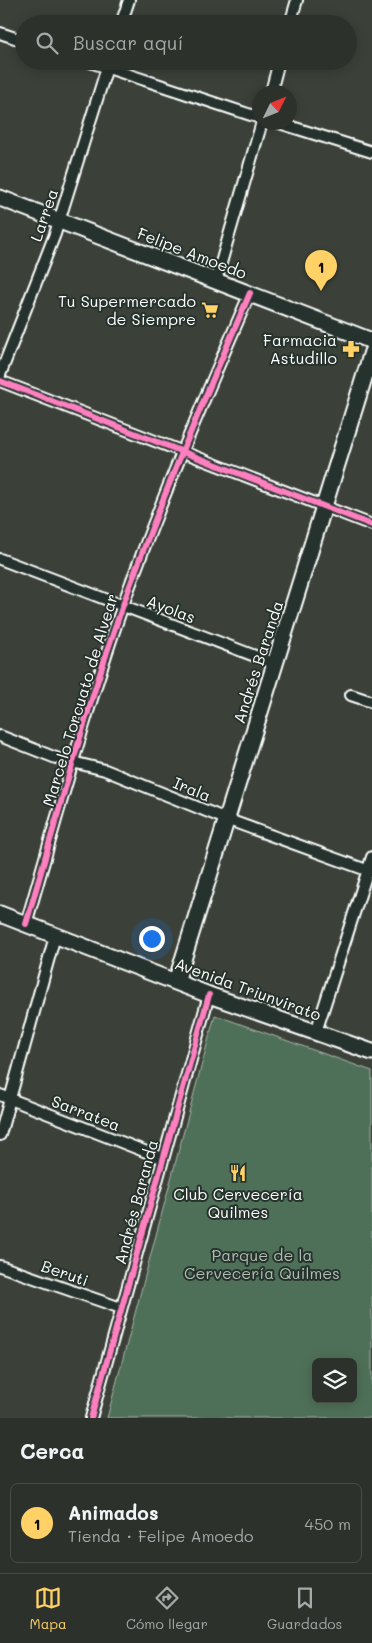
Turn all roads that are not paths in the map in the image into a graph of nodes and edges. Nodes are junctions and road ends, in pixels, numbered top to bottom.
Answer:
1 (128, 0) edge
2 (297, 0) edge
3 (124, 15) edge
4 (293, 15) edge
5 (0, 33) edge
6 (15, 38) edge
7 (106, 70) edge
8 (122, 70) edge
9 (277, 70) edge
10 (273, 85) edge
11 (252, 115) edge
12 (297, 129) edge
13 (260, 130) edge
14 (372, 152) edge
15 (0, 198) edge
16 (59, 221) junction
17 (216, 280) junction
18 (250, 294) junction
19 (372, 341) edge
20 (372, 352) edge
21 (0, 375) edge
22 (0, 381) edge
23 (182, 450) junction
24 (325, 507) junction
25 (372, 525) edge
26 (0, 559) edge
27 (123, 606) junction
28 (276, 664) junction
29 (351, 695) dead end
30 (372, 702) edge
31 (0, 736) edge
32 (74, 761) junction
33 (226, 819) junction
34 (372, 858) edge
35 (370, 871) edge
36 (0, 914) edge
37 (26, 924) junction
38 (55, 936) junction
39 (176, 982) junction
40 (209, 994) junction
41 (316, 1032) junction
42 (372, 1052) edge
43 (5, 1097) edge
44 (0, 1135) edge
45 (162, 1158) junction
46 (0, 1266) edge
47 (121, 1308) junction
48 (91, 1418) edge

1 - 3 street
2 - 4 street
5 - 6 street
7 - 16 street, Larrea
8 - 11 street
9 - 10 street
12 - 14 street
13 - 17 street
15 - 16 main road, Felipe Amoedo
16 - 17 main road, Felipe Amoedo
16 - 21 street, Larrea
17 - 18 main road, Felipe Amoedo
18 - 19 main road, Felipe Amoedo
18 - 23 street, Marcelo Torcuato de Alvear
20 - 24 main road, Andrés Baranda
22 - 23 street
23 - 24 street
23 - 27 street, Marcelo Torcuato de Alvear
24 - 25 street
24 - 28 main road, Andrés Baranda
26 - 27 street, Ayolas
27 - 28 street, Ayolas
27 - 32 street, Marcelo Torcuato de Alvear
28 - 33 main road, Andrés Baranda
29 - 30 street
31 - 32 street, Irala
32 - 33 street, Irala
32 - 37 street, Marcelo Torcuato de Alvear
33 - 35 street, Irala
33 - 39 main road, Andrés Baranda
34 - 35 street
35 - 41 street
36 - 37 main road, Avenida Triunvirato
37 - 38 main road, Avenida Triunvirato
38 - 39 main road, Avenida Triunvirato
38 - 43 street
39 - 40 main road, Avenida Triunvirato
40 - 41 main road, Avenida Triunvirato
40 - 45 street, Andrés Baranda
41 - 42 main road, Avenida Triunvirato
43 - 44 street
43 - 45 street, Sarratea
45 - 47 street, Andrés Baranda
46 - 47 street, Beruti
47 - 48 street, Andrés Baranda

